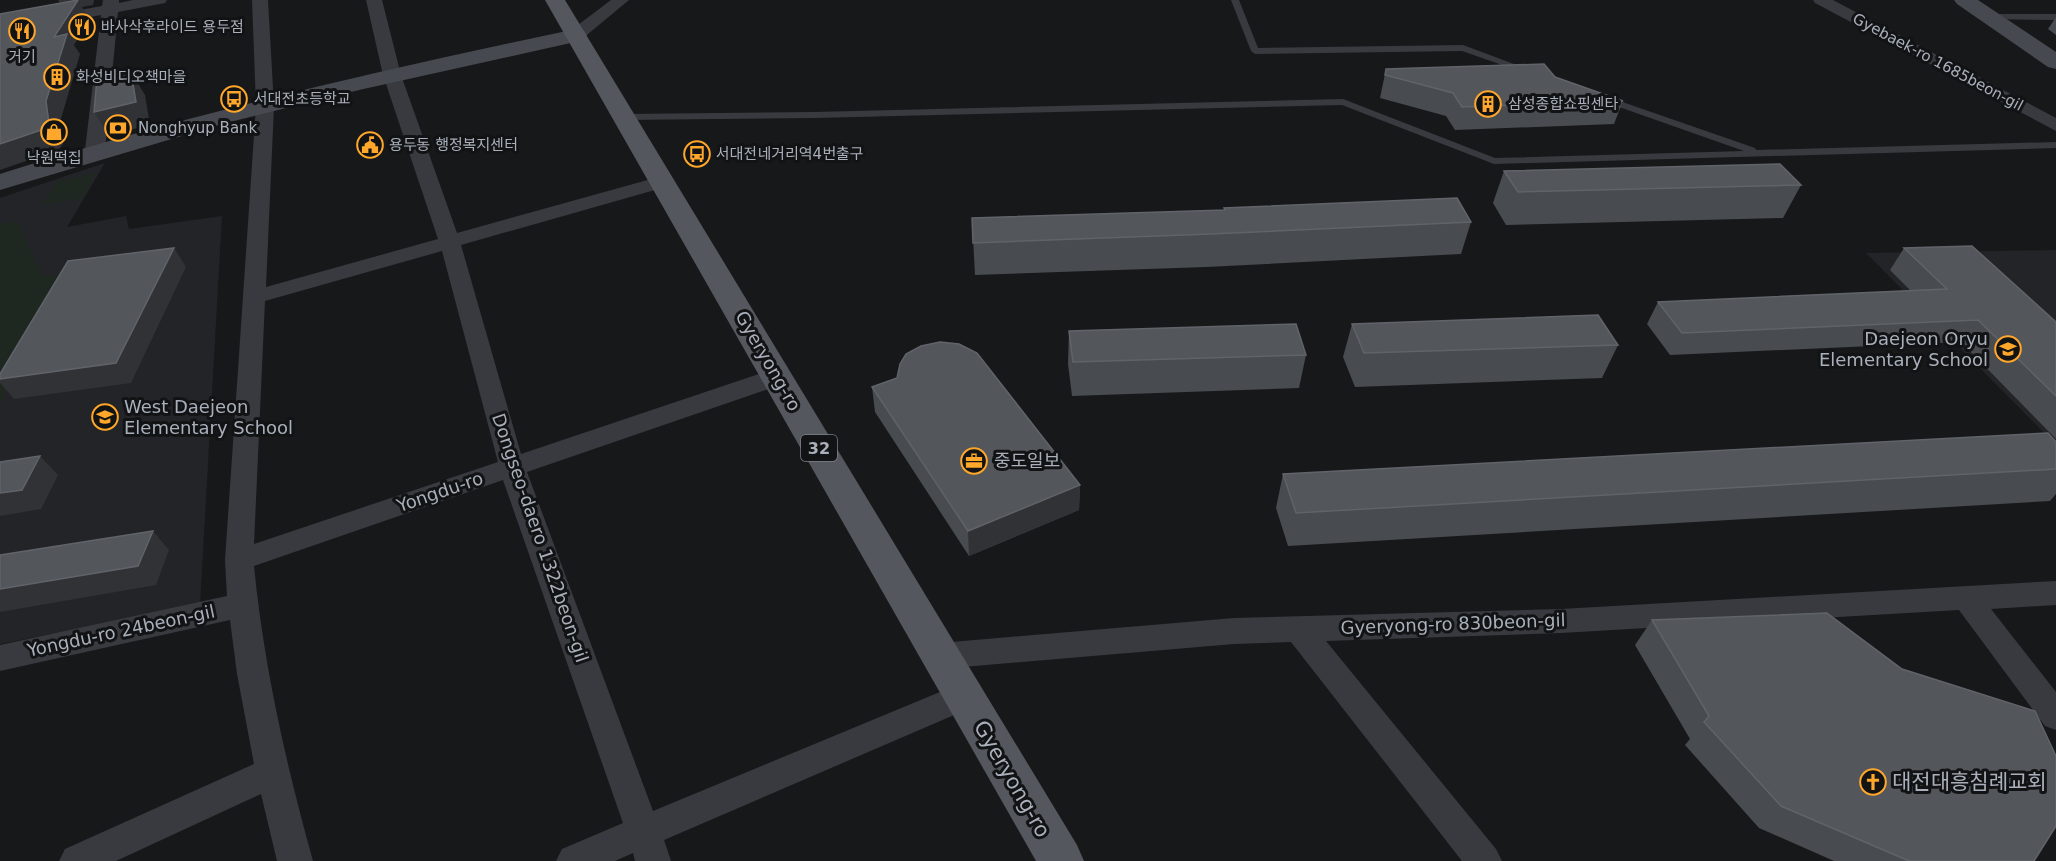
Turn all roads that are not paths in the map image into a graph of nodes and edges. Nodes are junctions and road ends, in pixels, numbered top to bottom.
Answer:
1 (159, 0) edge
2 (260, 0) edge
3 (374, 0) edge
4 (555, 0) edge
5 (621, 0) edge
6 (1235, 0) edge
7 (1821, 0) edge
8 (1964, 0) edge
9 (111, 5) edge
10 (2056, 16) edge
11 (1988, 17) junction
12 (0, 29) edge
13 (576, 35) junction
14 (2056, 63) edge
15 (392, 75) junction
16 (1540, 75) edge
17 (1595, 95) edge
18 (265, 106) junction
19 (624, 117) junction
20 (2056, 125) edge
21 (2056, 145) edge
22 (95, 150) junction
23 (1759, 153) junction
24 (0, 182) edge
25 (663, 182) junction
26 (450, 243) junction
27 (255, 297) junction
28 (777, 377) junction
29 (512, 468) junction
30 (239, 560) junction
31 (2056, 593) edge
32 (1966, 598) junction
33 (242, 605) junction
34 (1299, 629) junction
35 (940, 656) junction
36 (0, 658) edge
37 (964, 696) junction
38 (2056, 716) edge
39 (270, 773) junction
40 (648, 846) edge
41 (77, 861) edge
42 (294, 861) edge
43 (574, 861) edge
44 (1061, 861) edge
45 (1484, 861) edge

1 - 9 street
2 - 18 street
3 - 15 street, Dongseo-daero 1322beon-gil
4 - 13 main road, Gyeryong-ro / 32
5 - 13 street
6 - 16 lane
7 - 20 street, Gyebaek-ro 1685beon-gil
8 - 11 main road
9 - 12 street
9 - 22 street
10 - 11 lane
11 - 14 main road
13 - 15 main road
13 - 19 main road, Gyeryong-ro / 32
15 - 18 main road
15 - 26 street, Dongseo-daero 1322beon-gil
17 - 23 lane
18 - 22 main road
18 - 27 street
19 - 23 lane
19 - 25 main road, Gyeryong-ro / 32
21 - 23 lane
22 - 24 main road
25 - 26 street
25 - 28 main road, Gyeryong-ro / 32
26 - 27 street
26 - 29 street, Dongseo-daero 1322beon-gil
27 - 30 street
28 - 29 street, Yongdu-ro
28 - 35 main road, Gyeryong-ro / 32
29 - 30 street, Yongdu-ro
29 - 40 street, Dongseo-daero 1322beon-gil
30 - 33 street
31 - 32 street, Gyeryong-ro 830beon-gil
32 - 34 street, Gyeryong-ro 830beon-gil
32 - 38 street
33 - 36 street, Yongdu-ro 24beon-gil
33 - 39 street
34 - 35 street, Gyeryong-ro 830beon-gil
34 - 45 street
35 - 37 main road, Gyeryong-ro / 32
37 - 40 street
37 - 44 main road, Gyeryong-ro / 32
39 - 41 street
39 - 42 street
40 - 43 street

